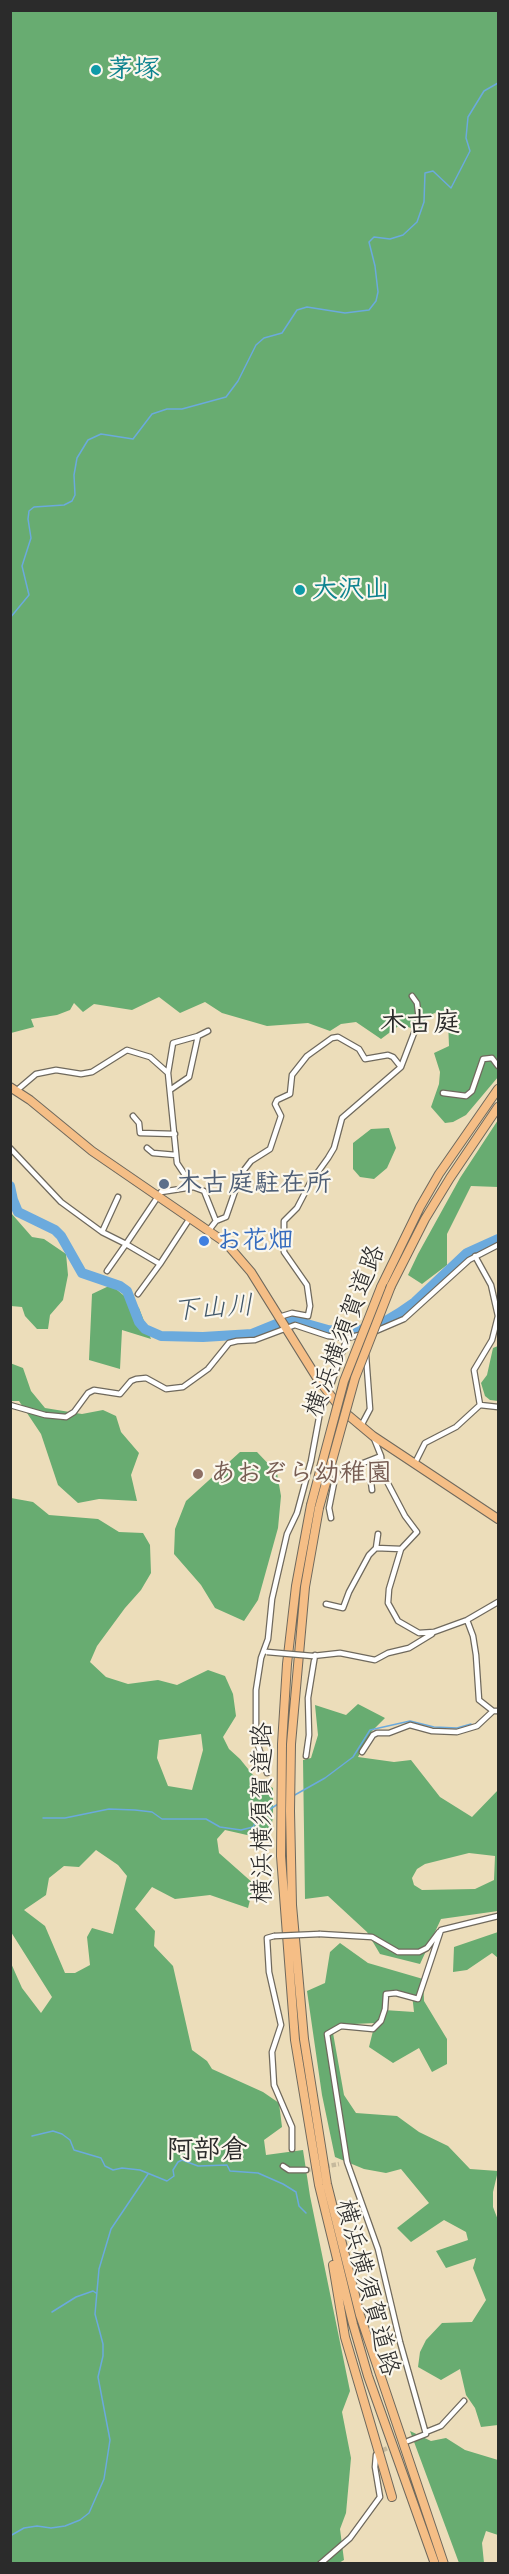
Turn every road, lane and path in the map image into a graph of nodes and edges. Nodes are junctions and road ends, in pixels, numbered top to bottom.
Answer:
1 (412, 996) dead end
2 (208, 1031) dead end
3 (198, 1036) junction
4 (498, 1066) edge
5 (401, 1067) junction
6 (168, 1072) junction
7 (13, 1089) edge
8 (498, 1089) edge
9 (170, 1090) junction
10 (444, 1093) dead end
11 (498, 1107) edge
12 (133, 1116) dead end
13 (175, 1134) junction
14 (10, 1148) edge
15 (147, 1148) dead end
16 (176, 1155) junction
17 (193, 1187) junction
18 (158, 1196) junction
19 (118, 1197) dead end
20 (190, 1218) junction
21 (216, 1221) junction
22 (209, 1230) junction
23 (102, 1232) junction
24 (126, 1244) junction
25 (498, 1245) edge
26 (475, 1256) junction
27 (160, 1263) junction
28 (107, 1271) dead end
29 (138, 1294) dead end
30 (282, 1322) junction
31 (364, 1334) junction
32 (347, 1338) junction
33 (328, 1393) junction
34 (10, 1405) edge
35 (480, 1406) junction
36 (498, 1407) edge
37 (361, 1426) junction
38 (373, 1436) junction
39 (381, 1456) junction
40 (311, 1461) junction
41 (415, 1463) junction
42 (382, 1470) junction
43 (343, 1471) dead end
44 (372, 1490) dead end
45 (315, 1506) junction
46 (331, 1518) dead end
47 (498, 1519) edge
48 (378, 1534) dead end
49 (376, 1548) junction
50 (401, 1549) junction
51 (498, 1602) edge
52 (326, 1604) dead end
53 (467, 1620) junction
54 (434, 1632) junction
55 (265, 1652) junction
56 (314, 1655) junction
57 (496, 1711) edge
58 (362, 1752) dead end
59 (306, 1756) dead end
60 (267, 1773) dead end
61 (498, 1916) edge
62 (441, 1930) junction
63 (292, 2149) dead end
64 (347, 2162) junction
65 (339, 2164) tunnel mouth
66 (283, 2166) dead end
67 (306, 2170) tunnel mouth
68 (328, 2227) junction
69 (464, 2401) dead end
70 (426, 2432) junction
71 (408, 2441) dead end
72 (376, 2455) dead end
73 (392, 2497) dead end
74 (320, 2564) edge
75 (435, 2564) edge
76 (444, 2564) edge

1 - 5 street
2 - 3 street
3 - 6 street
3 - 9 street
4 - 10 street
5 - 21 street
5 - 30 street
6 - 7 street
6 - 9 street
7 - 18 main road
8 - 45 highway, 横浜横須賀道路, bridge
9 - 13 street
11 - 45 highway, 横浜横須賀道路, bridge
12 - 13 street
13 - 16 street
14 - 23 street
15 - 16 street
16 - 17 street
17 - 18 street
17 - 21 street
18 - 20 main road
18 - 24 street
19 - 23 street
20 - 22 main road
20 - 27 street
21 - 22 street
22 - 30 main road
23 - 24 street
24 - 27 street
24 - 28 street
25 - 26 street
26 - 31 street
26 - 35 street
27 - 29 street
30 - 32 street
30 - 33 main road
30 - 34 street
31 - 32 street
31 - 37 street
32 - 33 street
33 - 37 main road
33 - 40 street
35 - 36 street
35 - 41 street
37 - 38 main road
38 - 39 street
38 - 41 main road
39 - 42 street
39 - 43 street
40 - 46 street
40 - 55 street
41 - 47 main road
42 - 44 street
42 - 50 street
45 - 68 highway, 横浜横須賀道路
45 - 76 highway, 横浜横須賀道路
48 - 49 street
49 - 50 street
49 - 52 street
50 - 54 street
51 - 53 street
53 - 54 street
53 - 57 street
54 - 56 street
55 - 56 street, bridge
55 - 60 street
56 - 59 street
57 - 58 street
61 - 62 street
62 - 63 street, bridge
62 - 64 street
64 - 65 street
64 - 70 street
66 - 67 street
68 - 73 highway
68 - 75 highway, 横浜横須賀道路
69 - 70 street
70 - 71 street
72 - 74 street

